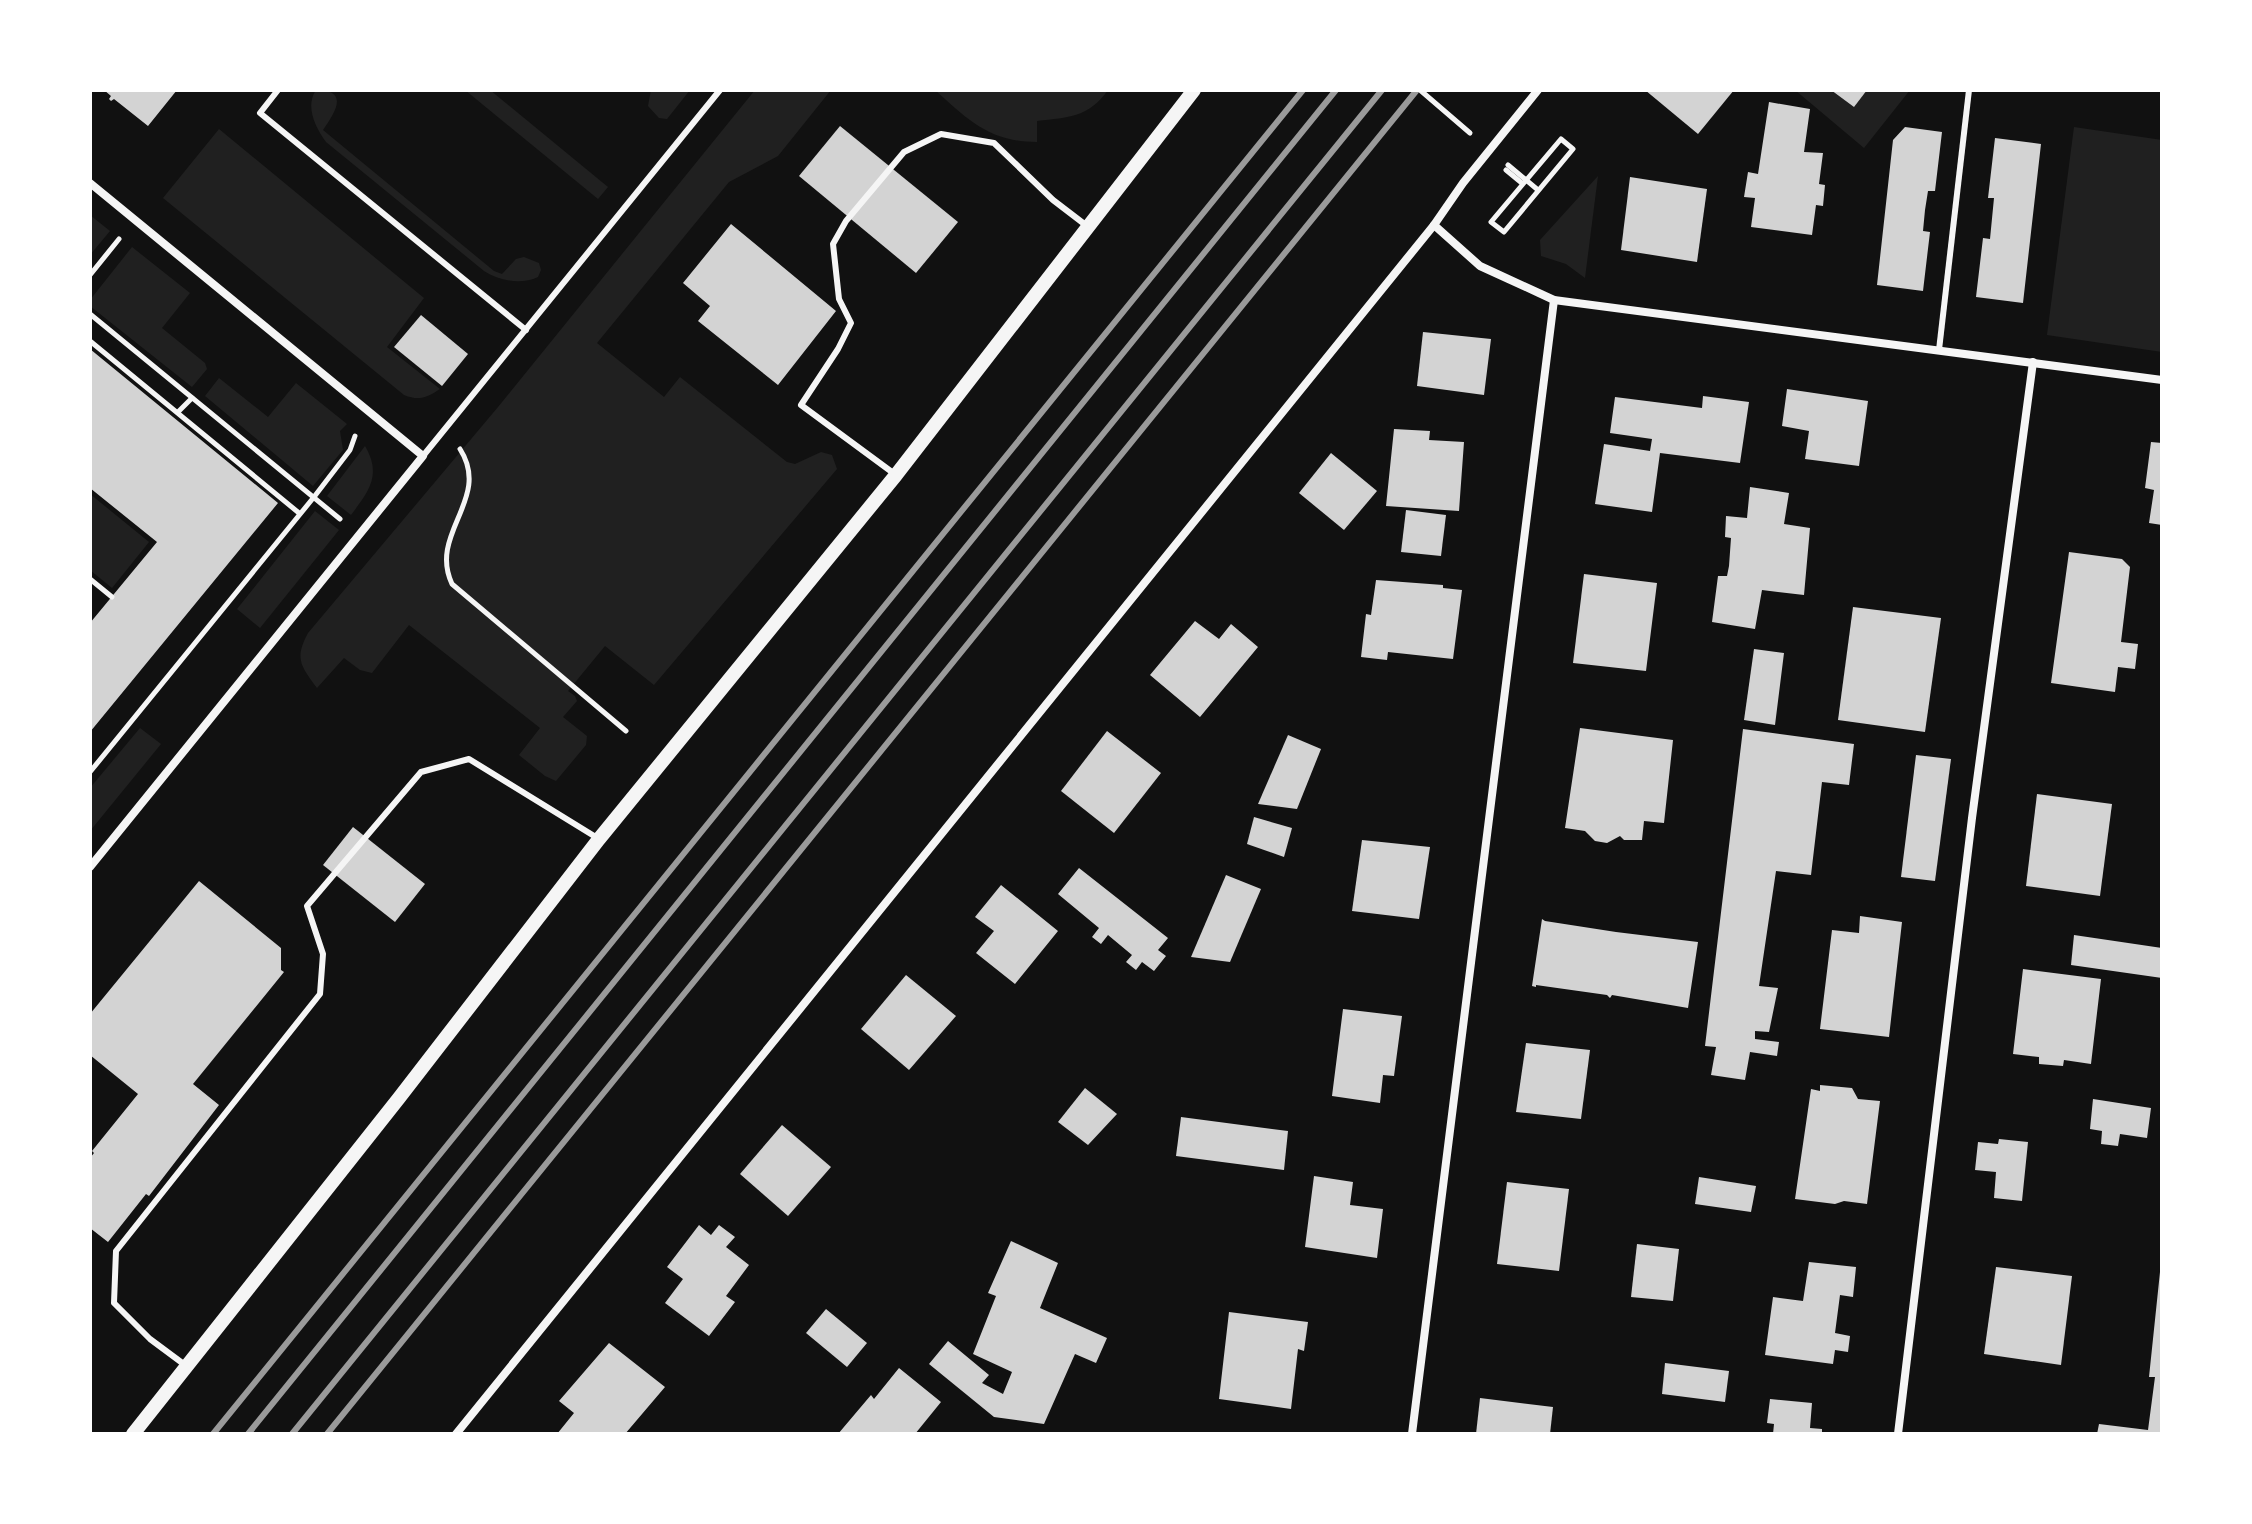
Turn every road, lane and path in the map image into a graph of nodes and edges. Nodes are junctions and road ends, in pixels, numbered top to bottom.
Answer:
1 (278, 90) edge
2 (720, 90) edge
3 (1194, 90) edge
4 (1538, 90) edge
5 (1969, 90) edge
6 (1502, 167) dead end
7 (90, 183) edge
8 (1523, 184) junction
9 (1434, 225) junction
10 (1087, 226) junction
11 (118, 240) dead end
12 (90, 275) edge
13 (1554, 300) junction
14 (90, 314) edge
15 (526, 330) junction
16 (90, 341) edge
17 (1939, 350) junction
18 (2033, 362) junction
19 (2162, 380) edge
20 (192, 398) junction
21 (365, 408) junction
22 (178, 412) junction
23 (460, 448) dead end
24 (423, 456) junction
25 (896, 475) junction
26 (314, 497) junction
27 (299, 513) junction
28 (360, 536) junction
29 (90, 579) edge
30 (112, 597) dead end
31 (626, 731) dead end
32 (90, 772) edge
33 (599, 839) junction
34 (90, 867) edge
35 (187, 1366) junction
36 (133, 1434) edge
37 (456, 1434) edge
38 (1412, 1434) edge
39 (1898, 1434) edge

1 - 15 lane
2 - 15 lane
3 - 10 street
4 - 9 street
5 - 17 lane
6 - 8 path
7 - 21 street
8 - 8 path
9 - 13 street
9 - 37 street
10 - 25 street
10 - 25 lane
11 - 12 path
13 - 17 street
13 - 38 street
14 - 20 path
15 - 24 lane
16 - 22 path
17 - 18 street
18 - 19 street
18 - 39 street
20 - 22 path
20 - 26 path
21 - 24 street
21 - 26 path
22 - 27 path
23 - 31 path
24 - 28 street
25 - 33 street
26 - 27 path
26 - 28 path
27 - 32 path
28 - 34 street
29 - 30 path
33 - 35 street
33 - 35 lane
35 - 36 street

